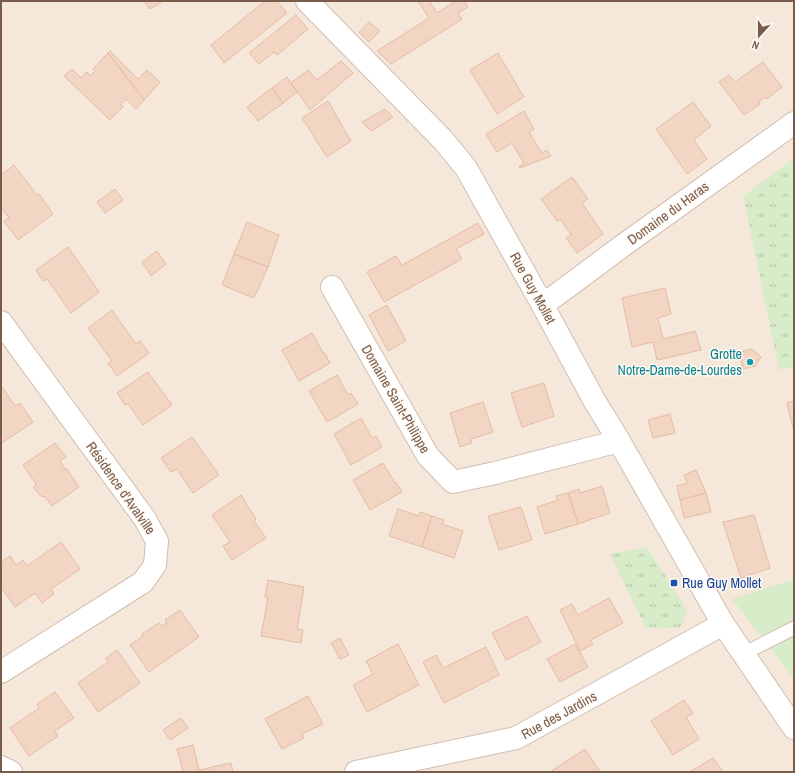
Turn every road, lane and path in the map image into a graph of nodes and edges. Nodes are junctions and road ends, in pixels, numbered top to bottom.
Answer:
1 (307, 1) edge
2 (794, 123) edge
3 (332, 287) dead end
4 (542, 304) junction
5 (1, 322) edge
6 (619, 441) junction
7 (723, 624) junction
8 (794, 628) edge
9 (743, 654) junction
10 (1, 672) edge
11 (794, 728) edge
12 (1, 767) edge
13 (11, 772) edge
14 (356, 772) edge

1 - 4 street, Rue Guy Mollet
2 - 4 street, Domaine du Haras
3 - 6 street, Domaine Saint-Philippe
4 - 6 street, Rue Guy Mollet
5 - 10 street, Résidence d'Avalville
6 - 7 street, Rue Guy Mollet
7 - 9 street, Rue Guy Mollet
7 - 14 street, Rue des Jardins
8 - 9 lane
9 - 11 street, Rue Guy Mollet
12 - 13 street

